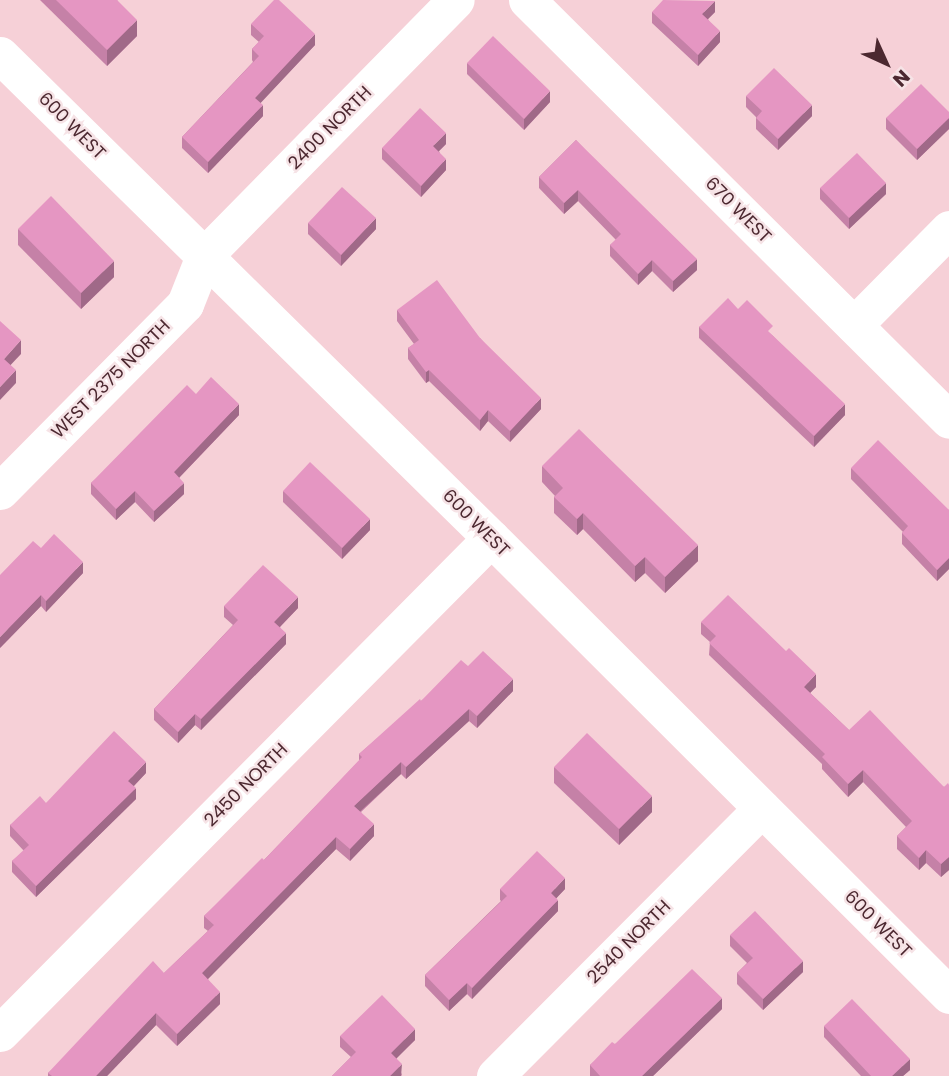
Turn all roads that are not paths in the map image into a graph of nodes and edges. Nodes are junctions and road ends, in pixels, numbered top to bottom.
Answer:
1 (456, 0) edge
2 (527, 0) edge
3 (0, 55) edge
4 (949, 229) edge
5 (204, 256) junction
6 (854, 325) junction
7 (949, 420) edge
8 (0, 491) edge
9 (491, 538) junction
10 (762, 808) junction
11 (949, 995) edge
12 (0, 1033) edge
13 (495, 1076) edge

1 - 5 street, 2400 NORTH
2 - 6 street, 670 WEST
3 - 5 street, 600 WEST
4 - 6 street
5 - 8 street, WEST 2375 NORTH
5 - 9 street, 600 WEST
6 - 7 street, 670 WEST
9 - 10 street, 600 WEST
9 - 12 street, 2450 NORTH
10 - 11 street, 600 WEST
10 - 13 street, 2540 NORTH

